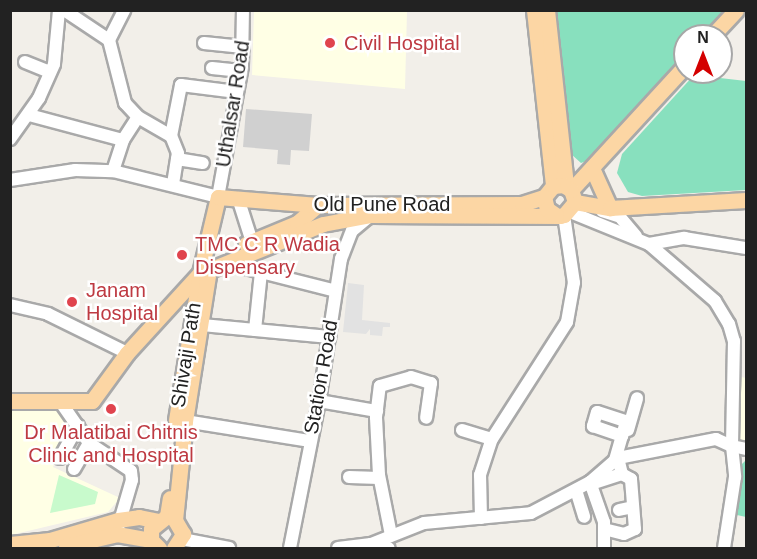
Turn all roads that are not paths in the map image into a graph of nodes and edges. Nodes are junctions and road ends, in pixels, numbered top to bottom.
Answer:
1 (59, 10) edge
2 (64, 10) edge
3 (124, 10) edge
4 (243, 10) edge
5 (534, 10) edge
6 (547, 10) edge
7 (736, 10) edge
8 (723, 24) edge
9 (109, 40) junction
10 (204, 43) dead end
11 (243, 47) junction
12 (25, 62) dead end
13 (212, 68) dead end
14 (241, 71) junction
15 (50, 72) junction
16 (673, 79) edge
17 (237, 92) junction
18 (29, 115) junction
19 (138, 117) junction
20 (171, 136) junction
21 (10, 139) edge
22 (123, 140) junction
23 (177, 159) junction
24 (203, 163) dead end
25 (592, 168) junction
26 (113, 171) junction
27 (10, 180) edge
28 (173, 184) junction
29 (218, 197) junction
30 (238, 198) junction
31 (565, 199) junction
32 (747, 200) edge
33 (318, 205) junction
34 (613, 210) junction
35 (371, 215) junction
36 (636, 236) junction
37 (252, 242) junction
38 (649, 244) junction
39 (747, 248) edge
40 (227, 263) junction
41 (205, 272) junction
42 (261, 272) junction
43 (336, 291) junction
44 (10, 305) edge
45 (202, 325) junction
46 (255, 330) junction
47 (329, 337) junction
48 (127, 353) junction
49 (637, 398) dead end
50 (10, 401) edge
51 (319, 401) junction
52 (62, 404) junction
53 (377, 411) junction
54 (426, 418) dead end
55 (185, 421) junction
56 (78, 426) junction
57 (462, 430) dead end
58 (622, 436) dead end
59 (492, 440) junction
60 (310, 441) junction
61 (90, 443) junction
62 (732, 446) junction
63 (747, 449) edge
64 (60, 458) dead end
65 (618, 459) junction
66 (74, 468) dead end
67 (622, 474) junction
68 (349, 477) dead end
69 (379, 478) junction
70 (593, 482) junction
71 (576, 490) junction
72 (633, 507) junction
73 (619, 510) dead end
74 (584, 517) dead end
75 (481, 518) junction
76 (167, 519) junction
77 (118, 527) junction
78 (608, 530) dead end
79 (391, 535) junction
80 (10, 544) edge
81 (178, 544) edge
82 (371, 544) junction
83 (156, 546) edge
84 (53, 549) edge
85 (229, 549) edge
86 (290, 549) edge
87 (338, 549) edge
88 (389, 549) edge
89 (604, 549) edge
90 (724, 549) edge

1 - 15 street
2 - 9 street
3 - 9 street
4 - 11 street, Uthalsar Road
5 - 31 main road
6 - 31 main road
7 - 8 main road
9 - 19 street
10 - 11 street
11 - 14 street, Uthalsar Road
12 - 15 street
13 - 14 street
14 - 17 street, Uthalsar Road
15 - 18 street
16 - 25 main road
17 - 20 street
17 - 29 street, Uthalsar Road
18 - 21 street
18 - 22 street
19 - 20 street
19 - 22 street
20 - 23 street
22 - 26 street
23 - 24 street
23 - 28 street
25 - 31 main road
25 - 34 main road
26 - 27 street
26 - 28 street
28 - 29 street
29 - 30 main road, Old Pune Road
29 - 41 main road, Shivaji Path
30 - 33 main road, Old Pune Road
30 - 37 street
31 - 33 main road, Old Pune Road
31 - 34 main road, Old Pune Road
31 - 34 main road
31 - 35 main road, Old Pune Road
31 - 36 street
31 - 59 street
32 - 34 main road, Old Pune Road
33 - 37 main road
34 - 36 street
35 - 40 main road, Old Pune Road
35 - 43 street, Station Road
36 - 38 street
37 - 41 main road
38 - 39 street
38 - 62 street
40 - 41 main road, Old Pune Road
40 - 42 street
41 - 45 main road
41 - 48 main road
41 - 76 main road, Shivaji Path
42 - 43 street
42 - 46 street
43 - 47 street, Station Road
44 - 48 street
45 - 46 street
45 - 55 main road
46 - 47 street
47 - 51 street, Station Road
48 - 52 main road
49 - 65 street
50 - 52 main road
51 - 53 street
51 - 60 street, Station Road
52 - 56 street
53 - 54 street
53 - 69 street
55 - 60 street
55 - 76 main road
56 - 61 street
56 - 64 street
57 - 59 street
58 - 65 street
59 - 75 street
60 - 86 street, Station Road
61 - 66 street
61 - 77 street
62 - 63 street
62 - 65 street
62 - 90 street
65 - 67 street
65 - 70 street
67 - 70 street
67 - 72 street
68 - 69 street
69 - 79 street
70 - 71 street
70 - 89 street
71 - 74 street
71 - 75 street
72 - 73 street
72 - 78 street
75 - 79 street
76 - 77 main road
76 - 81 main road
76 - 83 main road
77 - 80 main road
77 - 83 main road
77 - 84 main road
79 - 82 street
81 - 85 street
82 - 87 street
82 - 88 street

